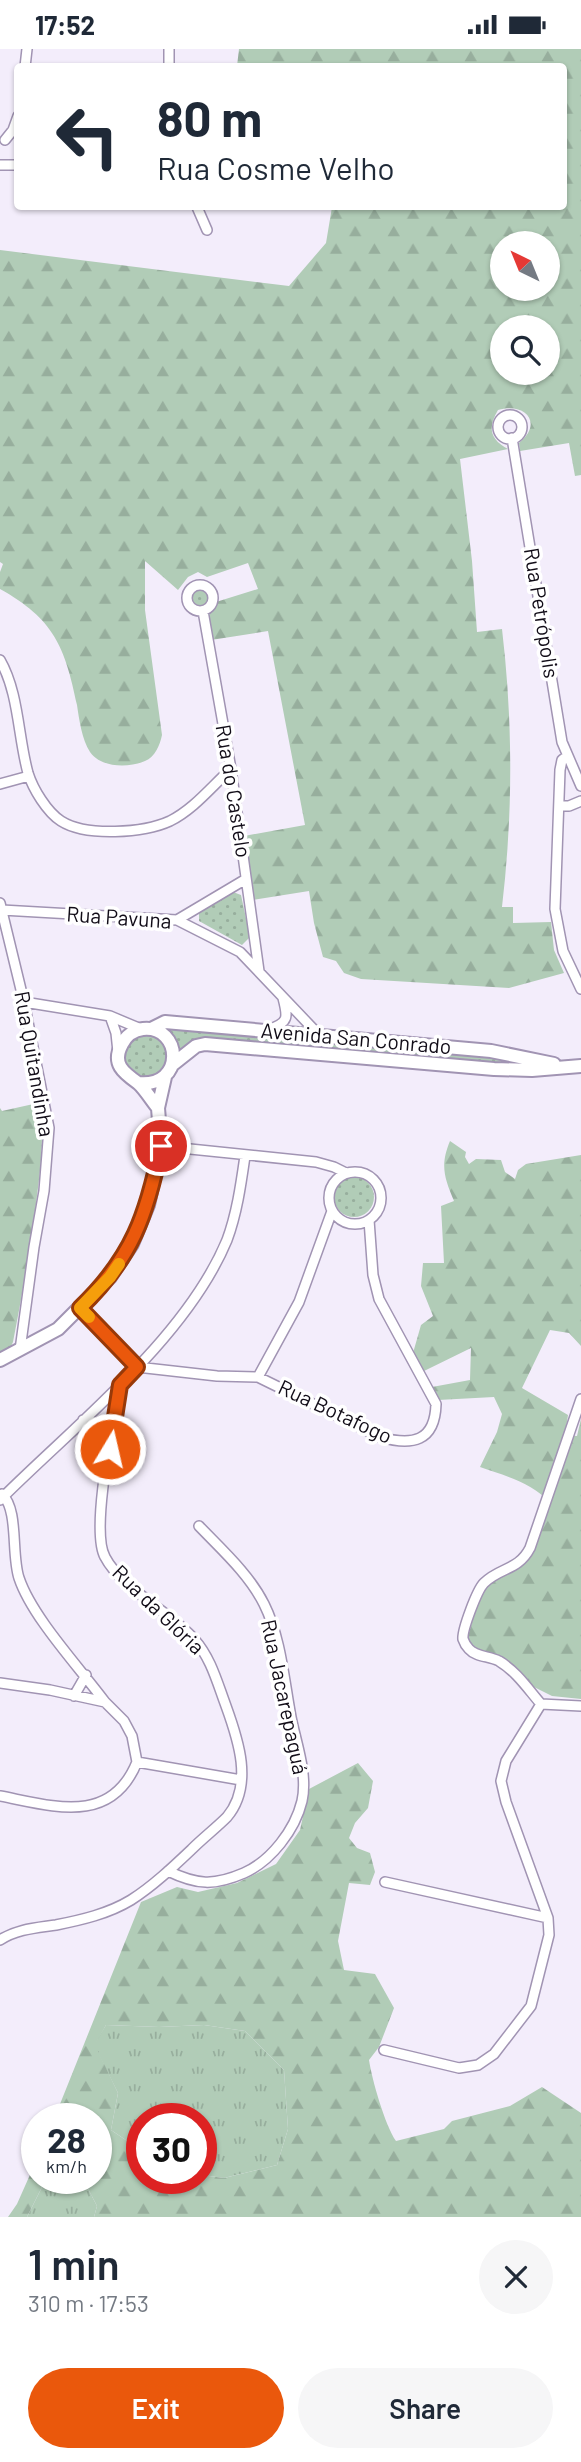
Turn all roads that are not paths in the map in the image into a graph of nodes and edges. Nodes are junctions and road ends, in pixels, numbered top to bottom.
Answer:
1 (14, 128) edge
2 (3, 143) edge
3 (198, 210) edge
4 (207, 230) dead end
5 (512, 438) dead end
6 (202, 611) dead end
7 (0, 660) edge
8 (566, 756) junction
9 (231, 769) junction
10 (29, 776) junction
11 (0, 784) edge
12 (581, 786) edge
13 (581, 801) edge
14 (559, 806) junction
15 (246, 879) junction
16 (1, 906) edge
17 (177, 920) junction
18 (260, 971) junction
19 (581, 989) edge
20 (282, 997) junction
21 (24, 1002) junction
22 (110, 1016) junction
23 (146, 1029) junction
24 (265, 1030) junction
25 (319, 1035) junction
26 (118, 1054) junction
27 (172, 1065) junction
28 (562, 1066) junction
29 (581, 1066) edge
30 (165, 1077) junction
31 (138, 1083) junction
32 (158, 1108) junction
33 (161, 1146) junction
34 (245, 1156) junction
35 (346, 1173) junction
36 (332, 1211) junction
37 (369, 1220) junction
38 (80, 1308) junction
39 (20, 1350) junction
40 (0, 1360) edge
41 (137, 1367) junction
42 (258, 1377) junction
43 (120, 1385) junction
44 (581, 1399) edge
45 (83, 1420) junction
46 (113, 1431) junction
47 (1, 1496) edge
48 (200, 1526) dead end
49 (86, 1675) junction
50 (0, 1683) edge
51 (74, 1696) junction
52 (105, 1702) junction
53 (541, 1704) junction
54 (581, 1706) edge
55 (137, 1762) junction
56 (241, 1780) junction
57 (0, 1796) edge
58 (168, 1871) junction
59 (384, 1882) dead end
60 (548, 1918) junction
61 (0, 1940) edge
62 (384, 2050) dead end

1 - 2 street
3 - 4 street
5 - 8 street, Rua Petrópolis
6 - 9 street, Rua do Castelo
7 - 10 street
8 - 12 street, Rua Petrópolis
8 - 14 street
9 - 10 street
9 - 15 street, Rua do Castelo
10 - 11 street
13 - 14 street
14 - 19 street
15 - 17 street
15 - 18 street, Rua do Castelo
16 - 17 street, Rua Pavuna
16 - 21 street, Rua Quitandinha
17 - 18 street, Rua Pavuna
18 - 20 street, Rua Pavuna
20 - 24 street
20 - 25 street, Rua Pavuna
21 - 22 street
21 - 39 street, Rua Quitandinha
22 - 23 street
22 - 26 street
23 - 24 street, Avenida San Conrado
23 - 26 street
23 - 27 street
24 - 25 street, Avenida San Conrado
25 - 28 street, Avenida San Conrado
26 - 31 street
27 - 28 street, Avenida San Conrado
27 - 30 street
28 - 29 street, Avenida San Conrado
30 - 31 street
30 - 32 street
31 - 32 street
32 - 33 street
33 - 34 street
33 - 38 street
34 - 35 street
34 - 41 street
35 - 36 street
35 - 37 street
36 - 37 street
36 - 42 street
37 - 42 street, Rua Botafogo
38 - 39 street
38 - 41 street
39 - 40 street
41 - 42 street, Rua Botafogo
41 - 43 street
43 - 45 street
43 - 46 street, Rua da Glória
44 - 53 street
45 - 46 street
45 - 47 street
46 - 56 street, Rua da Glória
47 - 49 street
48 - 58 street, Rua Jacarepaguá
49 - 51 street
49 - 52 street
50 - 51 street
51 - 52 street
52 - 55 street
53 - 54 street
53 - 60 street
55 - 56 street
55 - 57 street
56 - 58 street, Rua da Glória
58 - 61 street, Rua da Glória
59 - 60 street
60 - 62 street

